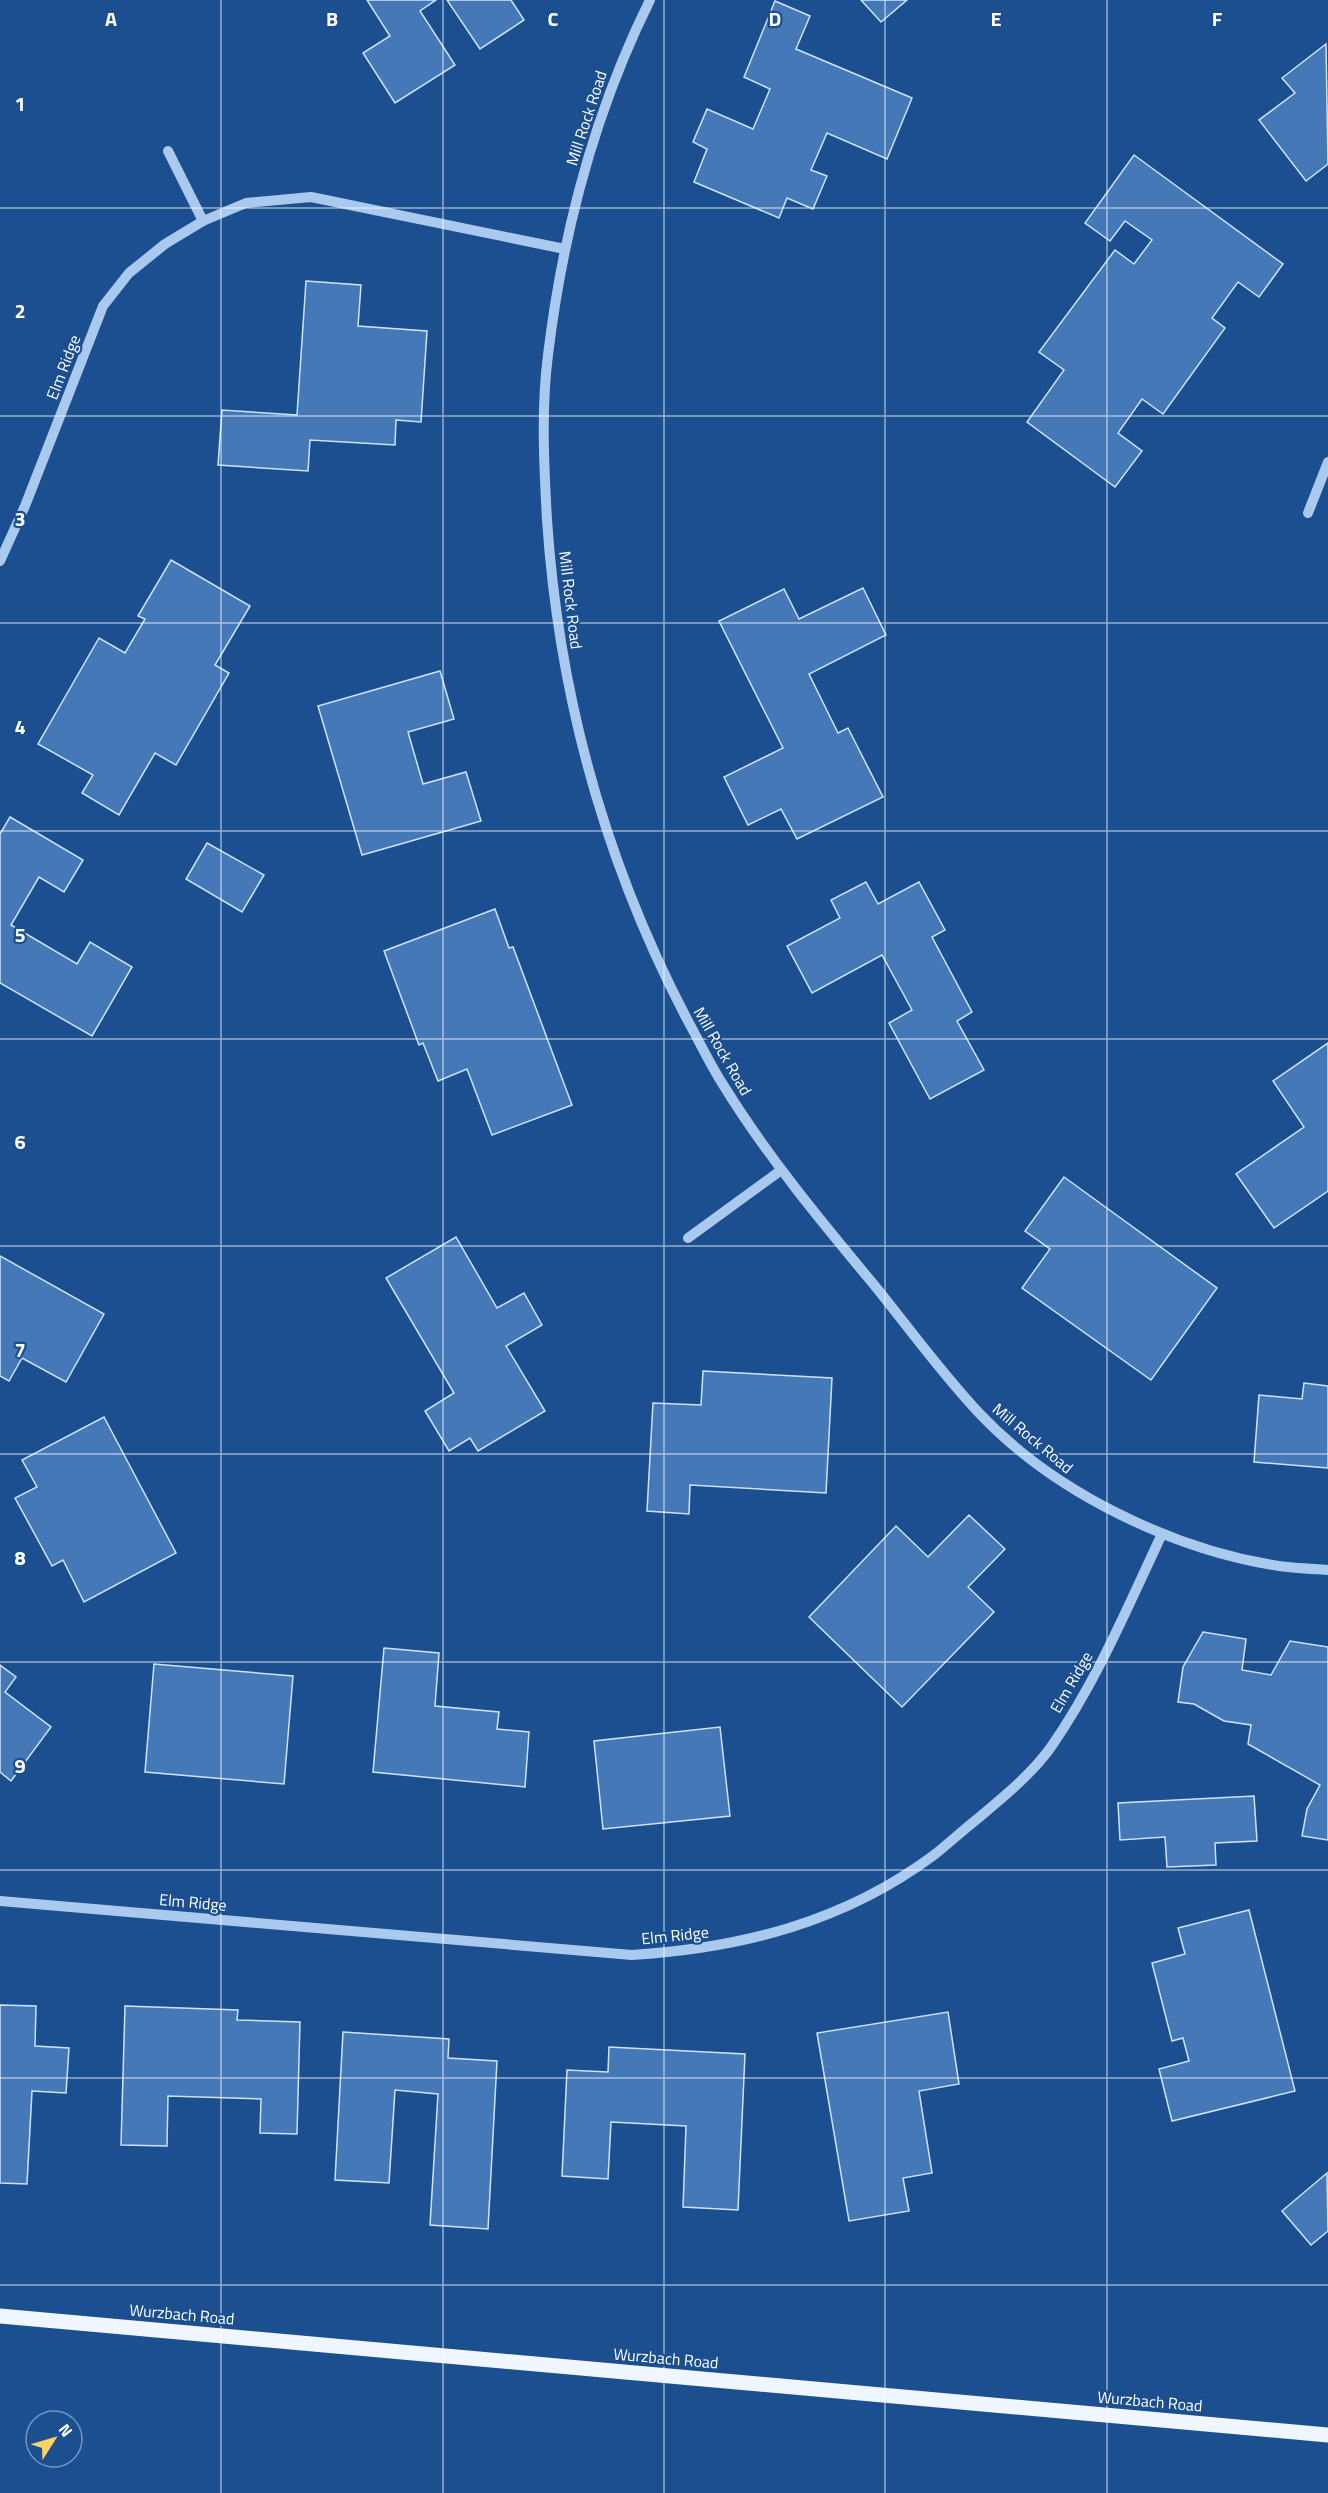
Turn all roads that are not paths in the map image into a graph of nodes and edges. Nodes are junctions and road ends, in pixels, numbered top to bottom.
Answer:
1 (650, 0) edge
2 (168, 151) dead end
3 (203, 221) junction
4 (565, 249) junction
5 (1328, 462) edge
6 (1308, 513) dead end
7 (0, 561) edge
8 (780, 1171) junction
9 (688, 1238) dead end
10 (1162, 1534) junction
11 (1328, 1570) edge
12 (0, 1901) edge
13 (0, 2316) edge
14 (1328, 2435) edge

1 - 4 street, Mill Rock Road
2 - 3 street
3 - 4 street, Elm Ridge
3 - 7 street, Elm Ridge
4 - 8 street, Mill Rock Road
5 - 6 street
8 - 9 street
8 - 10 street, Mill Rock Road
10 - 11 street, Mill Rock Road
10 - 12 street, Elm Ridge
13 - 14 main road, Wurzbach Road

